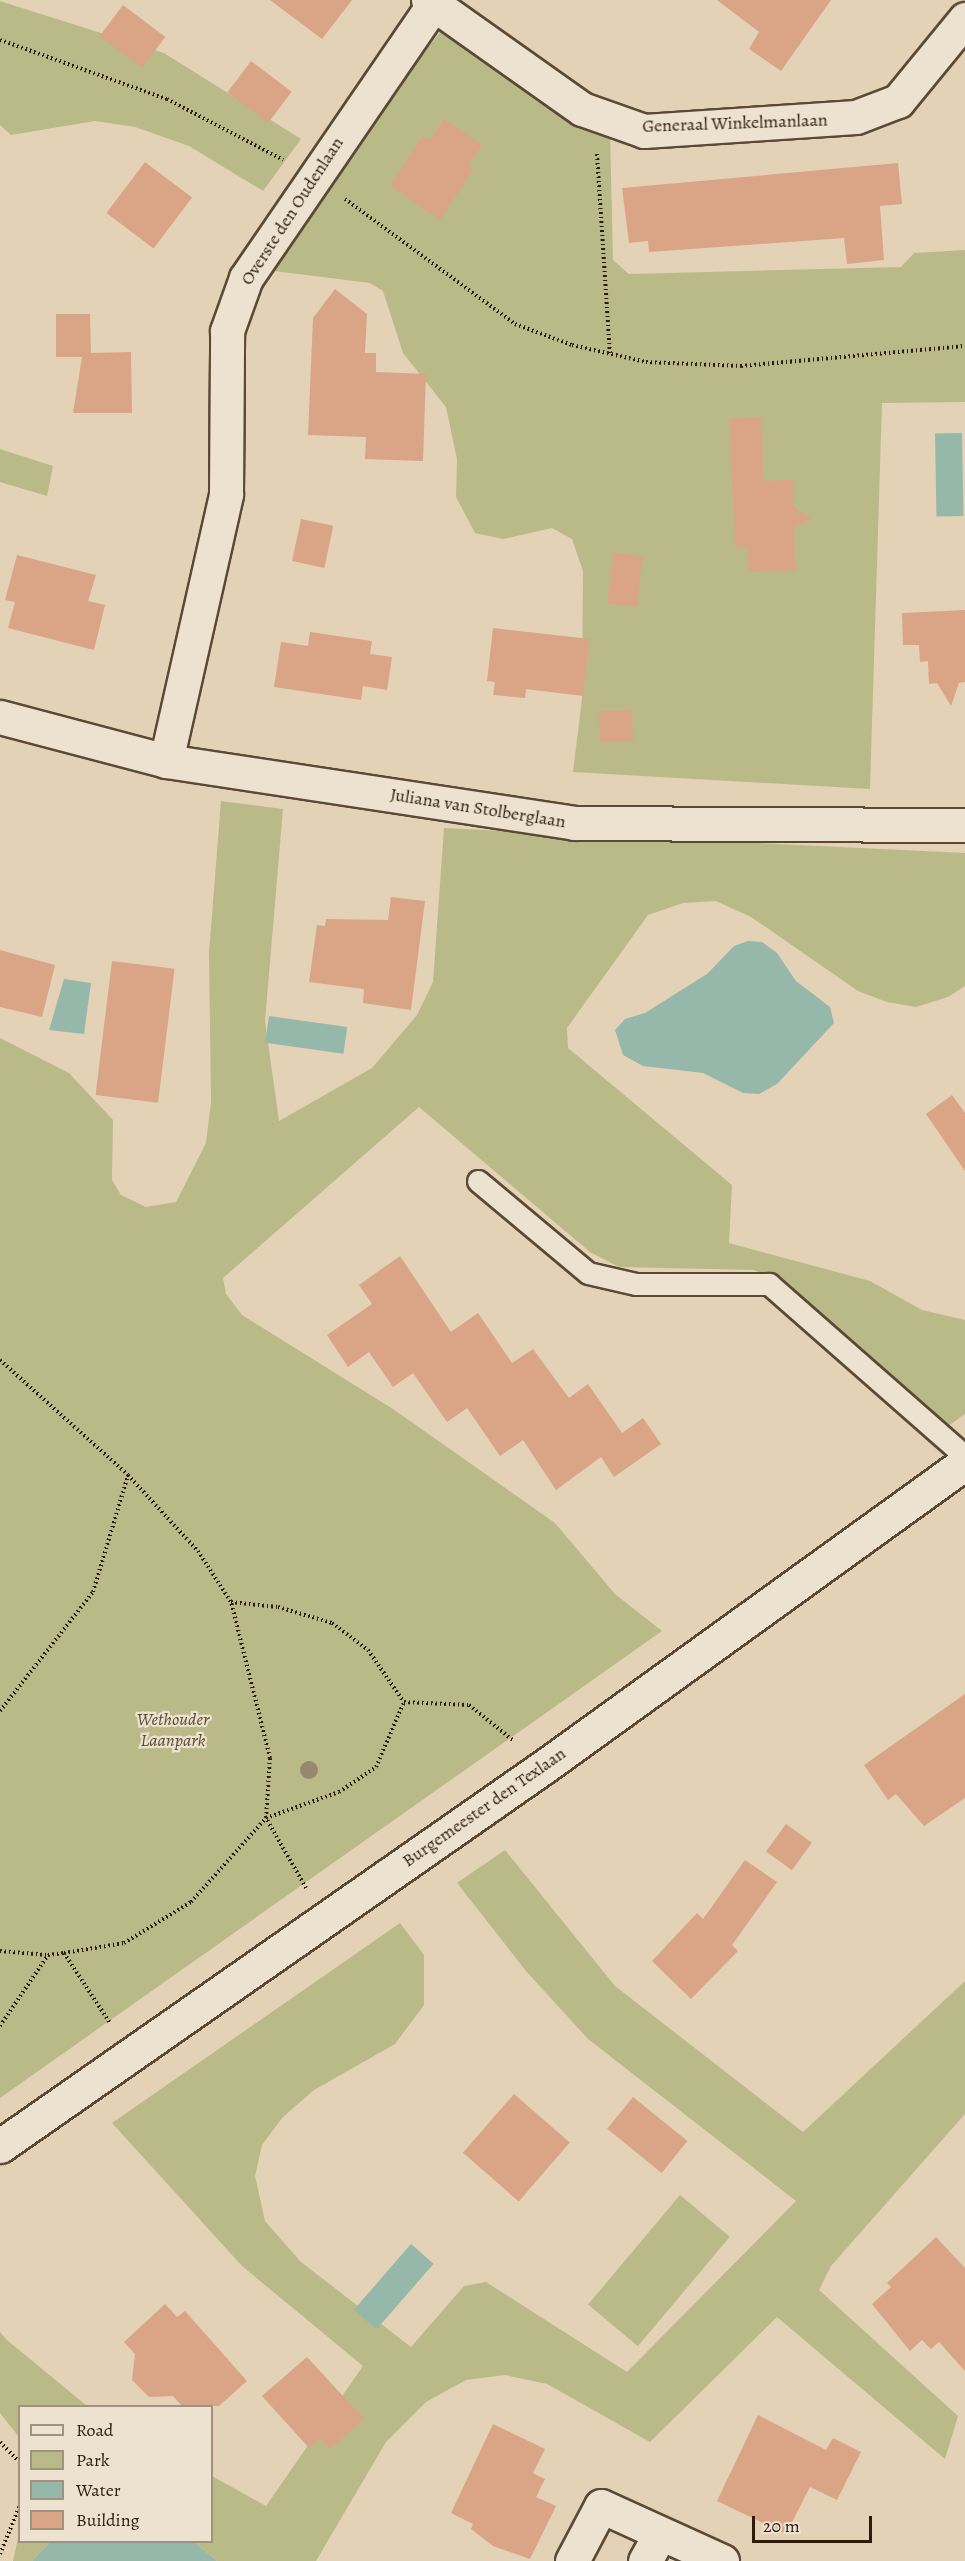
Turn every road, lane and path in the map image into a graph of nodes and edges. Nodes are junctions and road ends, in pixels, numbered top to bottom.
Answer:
1 (433, 1) edge
2 (965, 19) edge
3 (0, 40) edge
4 (595, 114) junction
5 (311, 176) junction
6 (965, 346) edge
7 (610, 354) junction
8 (0, 717) edge
9 (166, 761) junction
10 (965, 825) edge
11 (477, 1181) dead end
12 (0, 1360) edge
13 (965, 1456) edge
14 (965, 1463) edge
15 (128, 1476) junction
16 (231, 1602) junction
17 (404, 1702) junction
18 (0, 1711) edge
19 (545, 1766) junction
20 (267, 1818) junction
21 (323, 1918) junction
22 (0, 1951) edge
23 (64, 1953) junction
24 (48, 1955) junction
25 (0, 2025) edge
26 (130, 2054) junction
27 (0, 2146) edge
28 (0, 2442) edge
29 (18, 2461) edge
30 (18, 2510) edge
31 (653, 2547) edge
32 (0, 2554) edge
33 (572, 2561) edge
34 (722, 2561) edge

1 - 4 street, Generaal Winkelmanlaan
1 - 5 street, Overste den Oudenlaan
2 - 4 street, Generaal Winkelmanlaan
3 - 5 path
4 - 7 path
5 - 7 path
5 - 9 street, Overste den Oudenlaan
6 - 7 path
8 - 9 street, Juliana van Stolberglaan
9 - 10 street, Juliana van Stolberglaan
11 - 13 lane
12 - 15 path
14 - 19 street, Burgemeester den Texlaan
15 - 16 path
15 - 18 path
16 - 17 path
16 - 20 path
17 - 19 path
17 - 20 path
19 - 21 street, Burgemeester den Texlaan
20 - 21 path
20 - 23 path
21 - 26 street, Burgemeester den Texlaan
22 - 24 path
23 - 24 path
23 - 26 path
24 - 25 path
26 - 27 street, Burgemeester den Texlaan
28 - 29 path
30 - 32 path
31 - 33 street
31 - 34 street

